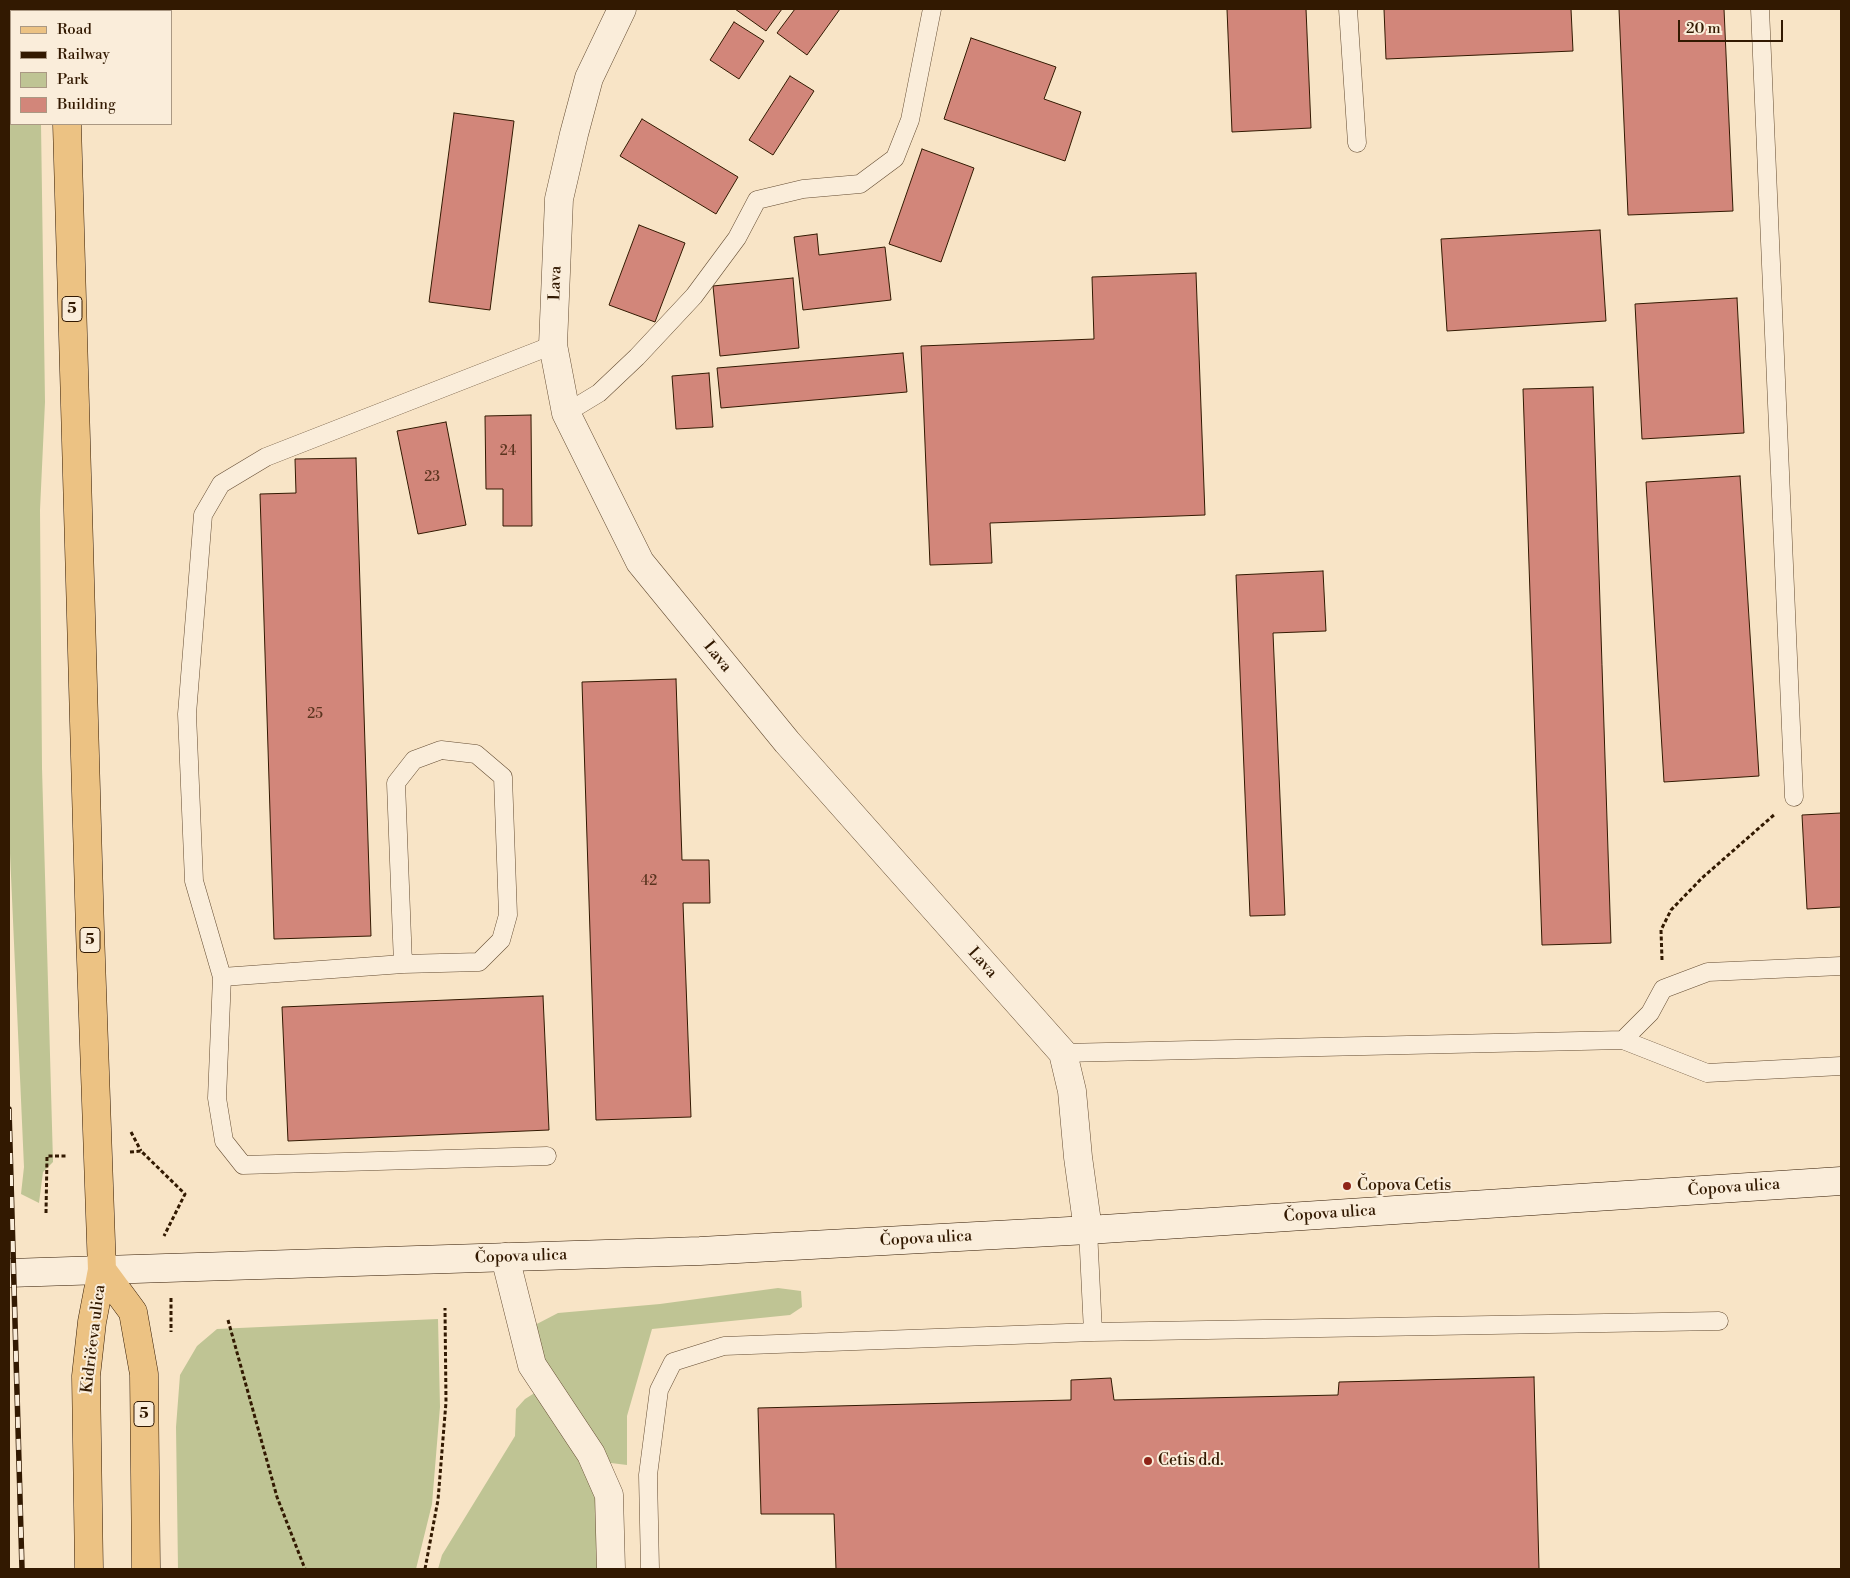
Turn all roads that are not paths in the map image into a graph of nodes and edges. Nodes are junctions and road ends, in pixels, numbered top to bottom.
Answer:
1 (622, 9) edge
2 (932, 9) edge
3 (1348, 9) edge
4 (1760, 9) edge
5 (67, 125) edge
6 (1357, 143) dead end
7 (553, 345) junction
8 (566, 413) junction
9 (1794, 797) road end
10 (403, 964) junction
11 (1841, 966) edge
12 (222, 977) junction
13 (1623, 1040) junction
14 (1063, 1053) junction
15 (1841, 1066) edge
16 (547, 1156) dead end
17 (1841, 1181) edge
18 (1088, 1230) junction
19 (504, 1257) junction
20 (102, 1270) junction
21 (9, 1273) edge
22 (1719, 1320) dead end
23 (1093, 1332) junction
24 (89, 1569) edge
25 (146, 1569) edge
26 (611, 1569) edge
27 (650, 1569) edge

1 - 7 street, Lava
2 - 8 lane
3 - 6 lane
4 - 9 lane
5 - 20 main road, 5
7 - 8 street, Lava
7 - 12 lane
8 - 14 street, Lava
10 - 10 lane
10 - 12 lane
11 - 13 lane
12 - 16 lane
13 - 14 lane
13 - 15 lane
14 - 18 street, Lava
17 - 18 street, Čopova ulica
18 - 19 street, Čopova ulica
18 - 23 lane
19 - 20 street, Čopova ulica
19 - 26 street
20 - 21 street, Čopova ulica
20 - 24 main road, Kidričeva ulica / 5
20 - 25 main road, Kidričeva ulica / 5
22 - 23 lane
23 - 27 lane

